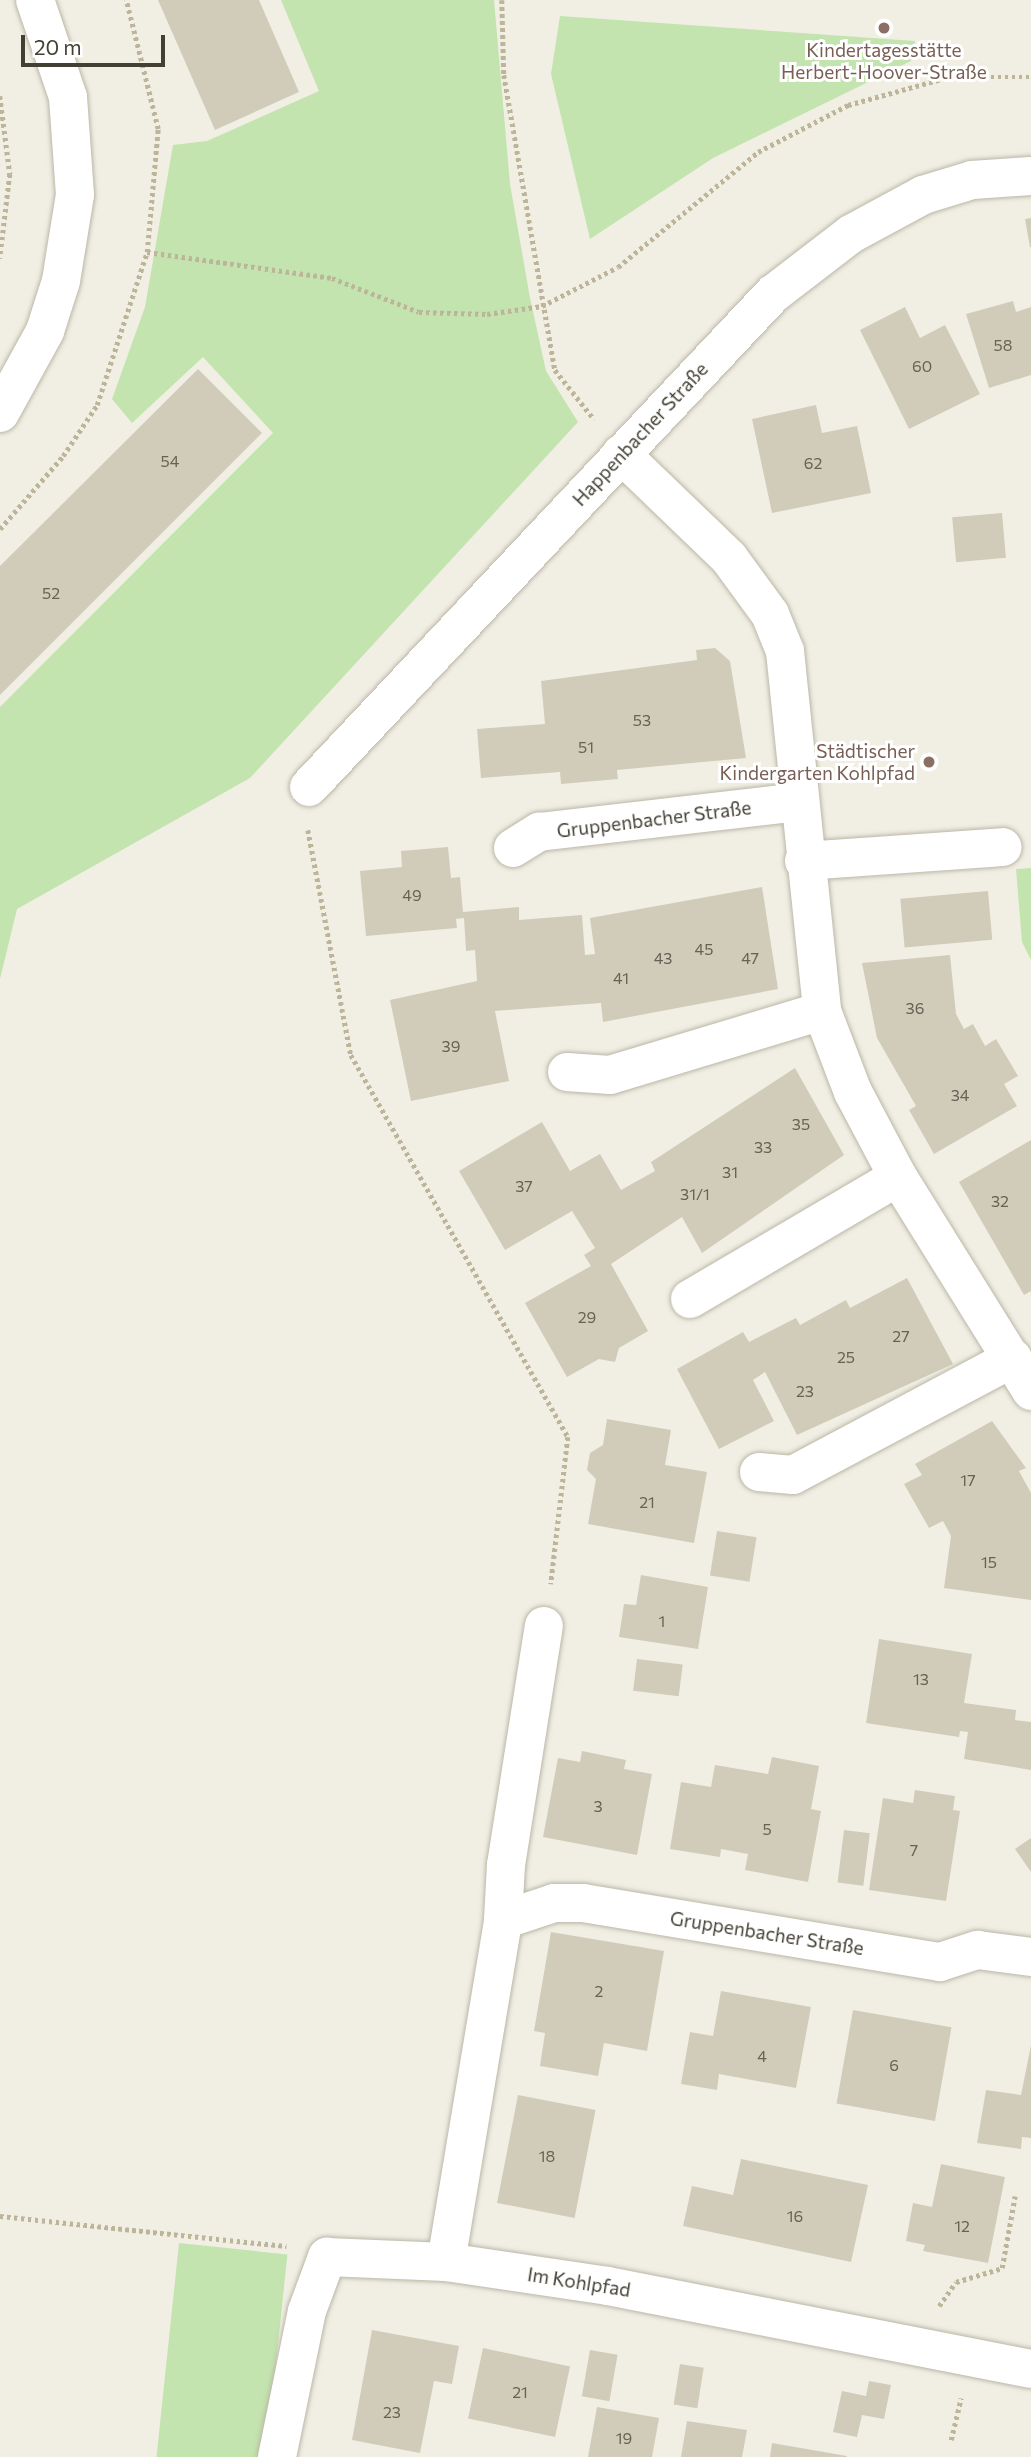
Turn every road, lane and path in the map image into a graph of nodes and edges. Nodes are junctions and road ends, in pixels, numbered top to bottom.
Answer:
1 (35, 0) edge
2 (126, 0) edge
3 (502, 0) edge
4 (1031, 77) edge
5 (0, 96) edge
6 (1031, 176) edge
7 (147, 252) junction
8 (0, 258) edge
9 (542, 306) junction
10 (0, 414) edge
11 (621, 454) junction
12 (0, 529) edge
13 (309, 787) joint
14 (800, 802) junction
15 (1003, 846) dead end
16 (513, 848) dead end
17 (804, 861) junction
18 (822, 1011) junction
19 (566, 1072) dead end
20 (898, 1177) junction
21 (690, 1298) dead end
22 (1022, 1374) edge
23 (759, 1472) dead end
24 (544, 1626) joint
25 (503, 1920) junction
26 (1031, 1957) edge
27 (1015, 2196) dead end
28 (0, 2216) edge
29 (327, 2257) junction
30 (446, 2262) junction
31 (933, 2348) junction
32 (1031, 2369) edge
33 (278, 2457) edge

1 - 10 street
2 - 7 path
3 - 9 path
4 - 9 path
5 - 8 path
6 - 11 street, Happenbacher Straße
7 - 9 path
7 - 12 path
9 - 11 path
11 - 13 street, Happenbacher Straße
11 - 14 street
13 - 24 path
14 - 16 street, Gruppenbacher Straße
14 - 17 street
15 - 17 street
17 - 18 street
18 - 19 street
18 - 20 street
20 - 21 street
20 - 22 street
22 - 23 street
24 - 25 street
25 - 26 street, Gruppenbacher Straße
25 - 30 street
27 - 31 path
28 - 29 path
29 - 30 street, Im Kohlpfad
29 - 33 street
30 - 31 street, Im Kohlpfad
31 - 32 street, Im Kohlpfad

